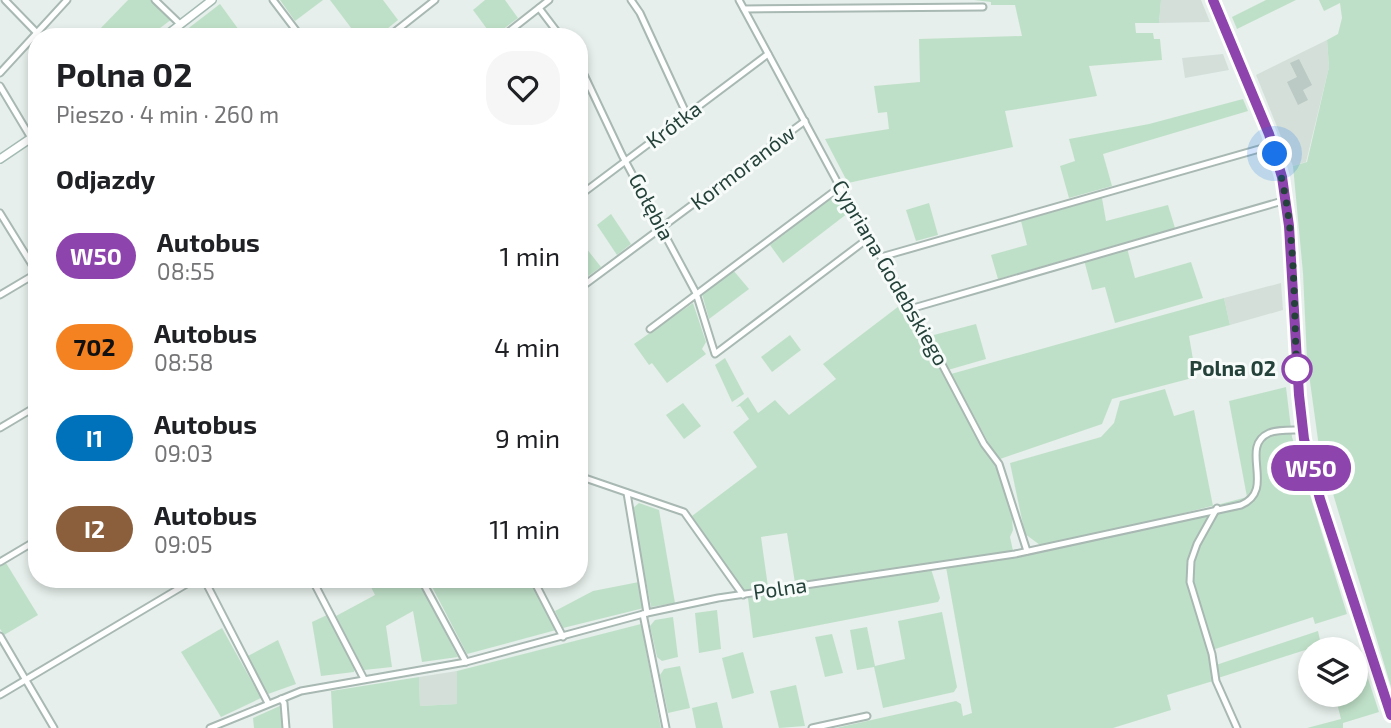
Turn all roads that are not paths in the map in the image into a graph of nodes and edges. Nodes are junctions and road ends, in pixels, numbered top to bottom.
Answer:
1 (5, 0) edge
2 (67, 0) edge
3 (155, 0) edge
4 (212, 0) edge
5 (273, 0) edge
6 (435, 0) edge
7 (549, 0) edge
8 (631, 0) edge
9 (739, 0) edge
10 (1213, 0) edge
11 (983, 7) dead end
12 (539, 8) junction
13 (744, 9) junction
14 (180, 24) junction
15 (32, 28) edge
16 (42, 28) edge
17 (175, 28) edge
18 (294, 28) edge
19 (399, 28) edge
20 (513, 28) edge
21 (554, 28) edge
22 (28, 43) edge
23 (768, 54) junction
24 (0, 73) edge
25 (588, 83) edge
26 (0, 86) edge
27 (687, 115) junction
28 (805, 121) junction
29 (28, 127) edge
30 (28, 140) edge
31 (1273, 145) junction
32 (0, 159) edge
33 (626, 161) junction
34 (840, 187) junction
35 (588, 189) edge
36 (1286, 200) junction
37 (0, 213) edge
38 (662, 228) junction
39 (870, 237) junction
40 (881, 257) junction
41 (28, 258) edge
42 (28, 278) edge
43 (588, 282) edge
44 (696, 293) junction
45 (0, 295) edge
46 (910, 309) junction
47 (650, 329) dead end
48 (28, 411) edge
49 (0, 428) edge
50 (1303, 429) junction
51 (588, 479) edge
52 (627, 493) junction
53 (1217, 508) junction
54 (28, 545) edge
55 (1027, 551) junction
56 (0, 562) edge
57 (179, 588) edge
58 (209, 588) edge
59 (317, 588) edge
60 (426, 588) edge
61 (538, 588) edge
62 (743, 595) junction
63 (645, 613) junction
64 (0, 636) edge
65 (563, 637) junction
66 (466, 662) junction
67 (26, 679) junction
68 (364, 679) junction
69 (0, 695) edge
70 (281, 699) junction
71 (268, 702) junction
72 (1391, 715) edge
73 (867, 716) dead end
74 (54, 728) edge
75 (210, 728) edge
76 (286, 728) edge
77 (666, 728) edge
78 (812, 728) edge
79 (1237, 728) edge

1 - 15 street
2 - 16 street
3 - 14 street
4 - 14 main road
5 - 18 street
6 - 19 street
7 - 12 street
8 - 27 street
9 - 13 street, Cypriana Godebskiego
10 - 31 main road
11 - 13 street
12 - 20 street
12 - 21 street
13 - 23 street, Cypriana Godebskiego
14 - 17 main road
22 - 24 street
23 - 27 street, Krótka
23 - 28 street, Cypriana Godebskiego
25 - 33 street, Gołębia
26 - 29 street
27 - 33 street, Krótka
28 - 34 street, Cypriana Godebskiego
28 - 38 street, Kormoranów
30 - 32 main road
31 - 36 main road
31 - 40 street
33 - 35 street, Krótka
33 - 38 street, Gołębia
34 - 39 street, Cypriana Godebskiego
34 - 44 street
36 - 46 street
36 - 50 main road
37 - 41 street
38 - 43 street, Kormoranów
38 - 44 street, Gołębia
39 - 40 street, Cypriana Godebskiego
39 - 44 street, Gołębia
40 - 46 street, Cypriana Godebskiego
42 - 45 street
44 - 47 street
46 - 55 street, Cypriana Godebskiego
48 - 49 street
50 - 53 street, Polna
50 - 72 main road
51 - 52 street
52 - 62 street
52 - 63 street
53 - 55 street, Polna
53 - 79 street
54 - 56 street
55 - 62 street, Polna
57 - 67 street
58 - 71 street
59 - 68 street
60 - 66 street
61 - 65 street
62 - 63 street, Polna
63 - 65 street, Polna
63 - 77 street
64 - 67 street
65 - 66 street, Polna
66 - 68 street, Polna
67 - 69 street
67 - 74 street
68 - 70 street, Polna
70 - 71 street, Polna
70 - 76 street
71 - 75 street, Polna
73 - 78 street

